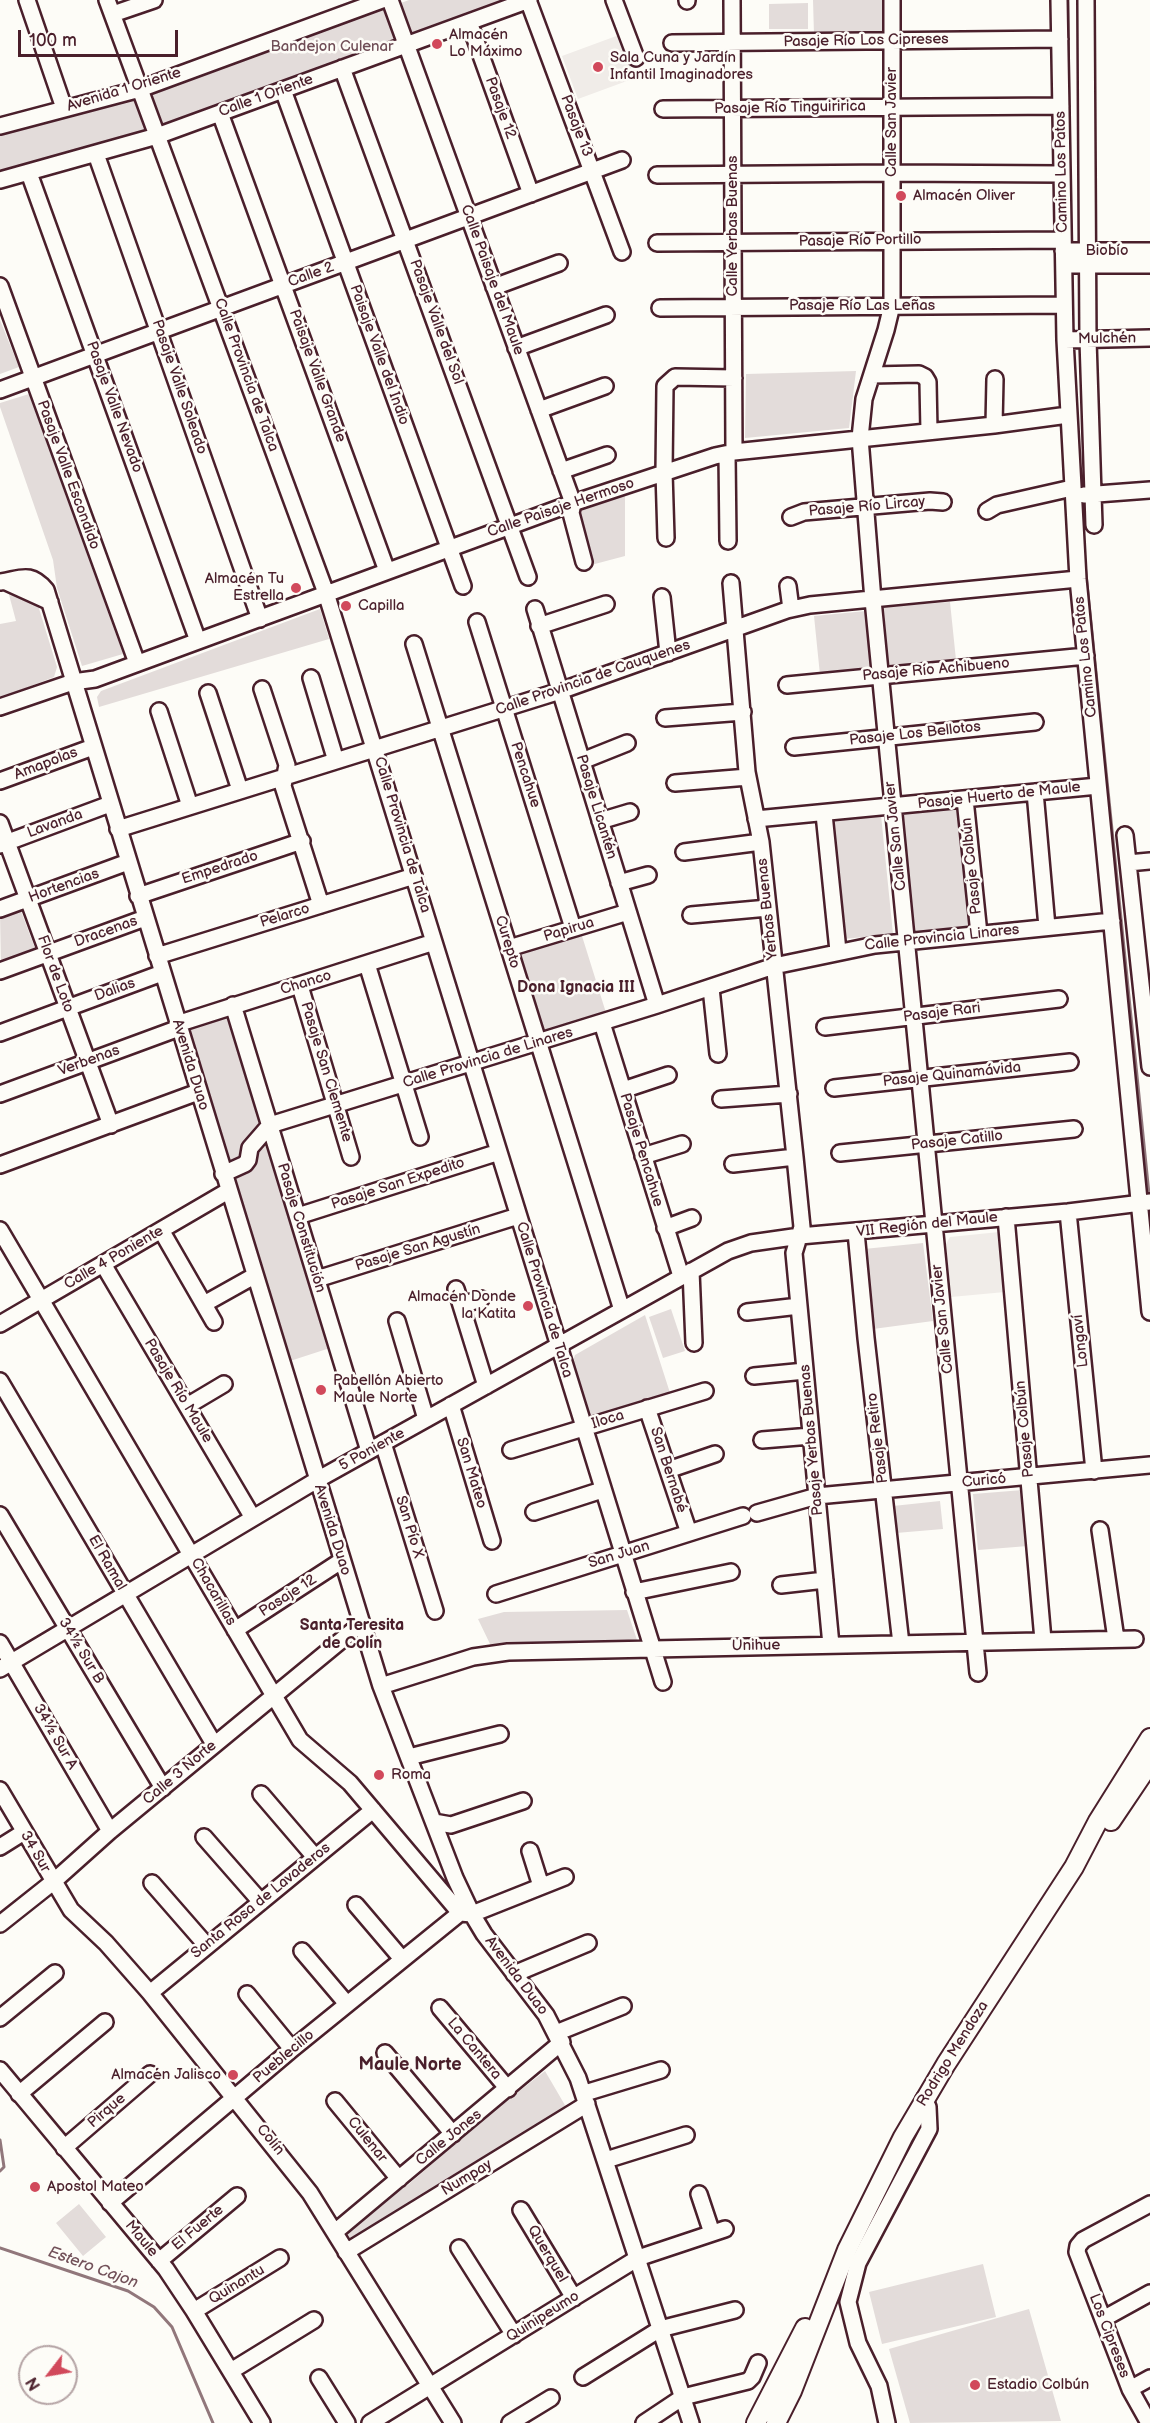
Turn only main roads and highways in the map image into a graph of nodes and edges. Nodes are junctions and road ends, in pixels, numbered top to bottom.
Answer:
1 (1150, 1738) edge
2 (1150, 1762) edge
3 (1074, 1867) junction
4 (847, 2250) junction
5 (756, 2423) edge
6 (776, 2423) edge

1 - 3 main road, Rodrigo Mendoza
2 - 3 main road, Rodrigo Mendoza
3 - 4 main road, Rodrigo Mendoza
4 - 5 main road, Rodrigo Mendoza
4 - 6 main road, Rodrigo Mendoza

